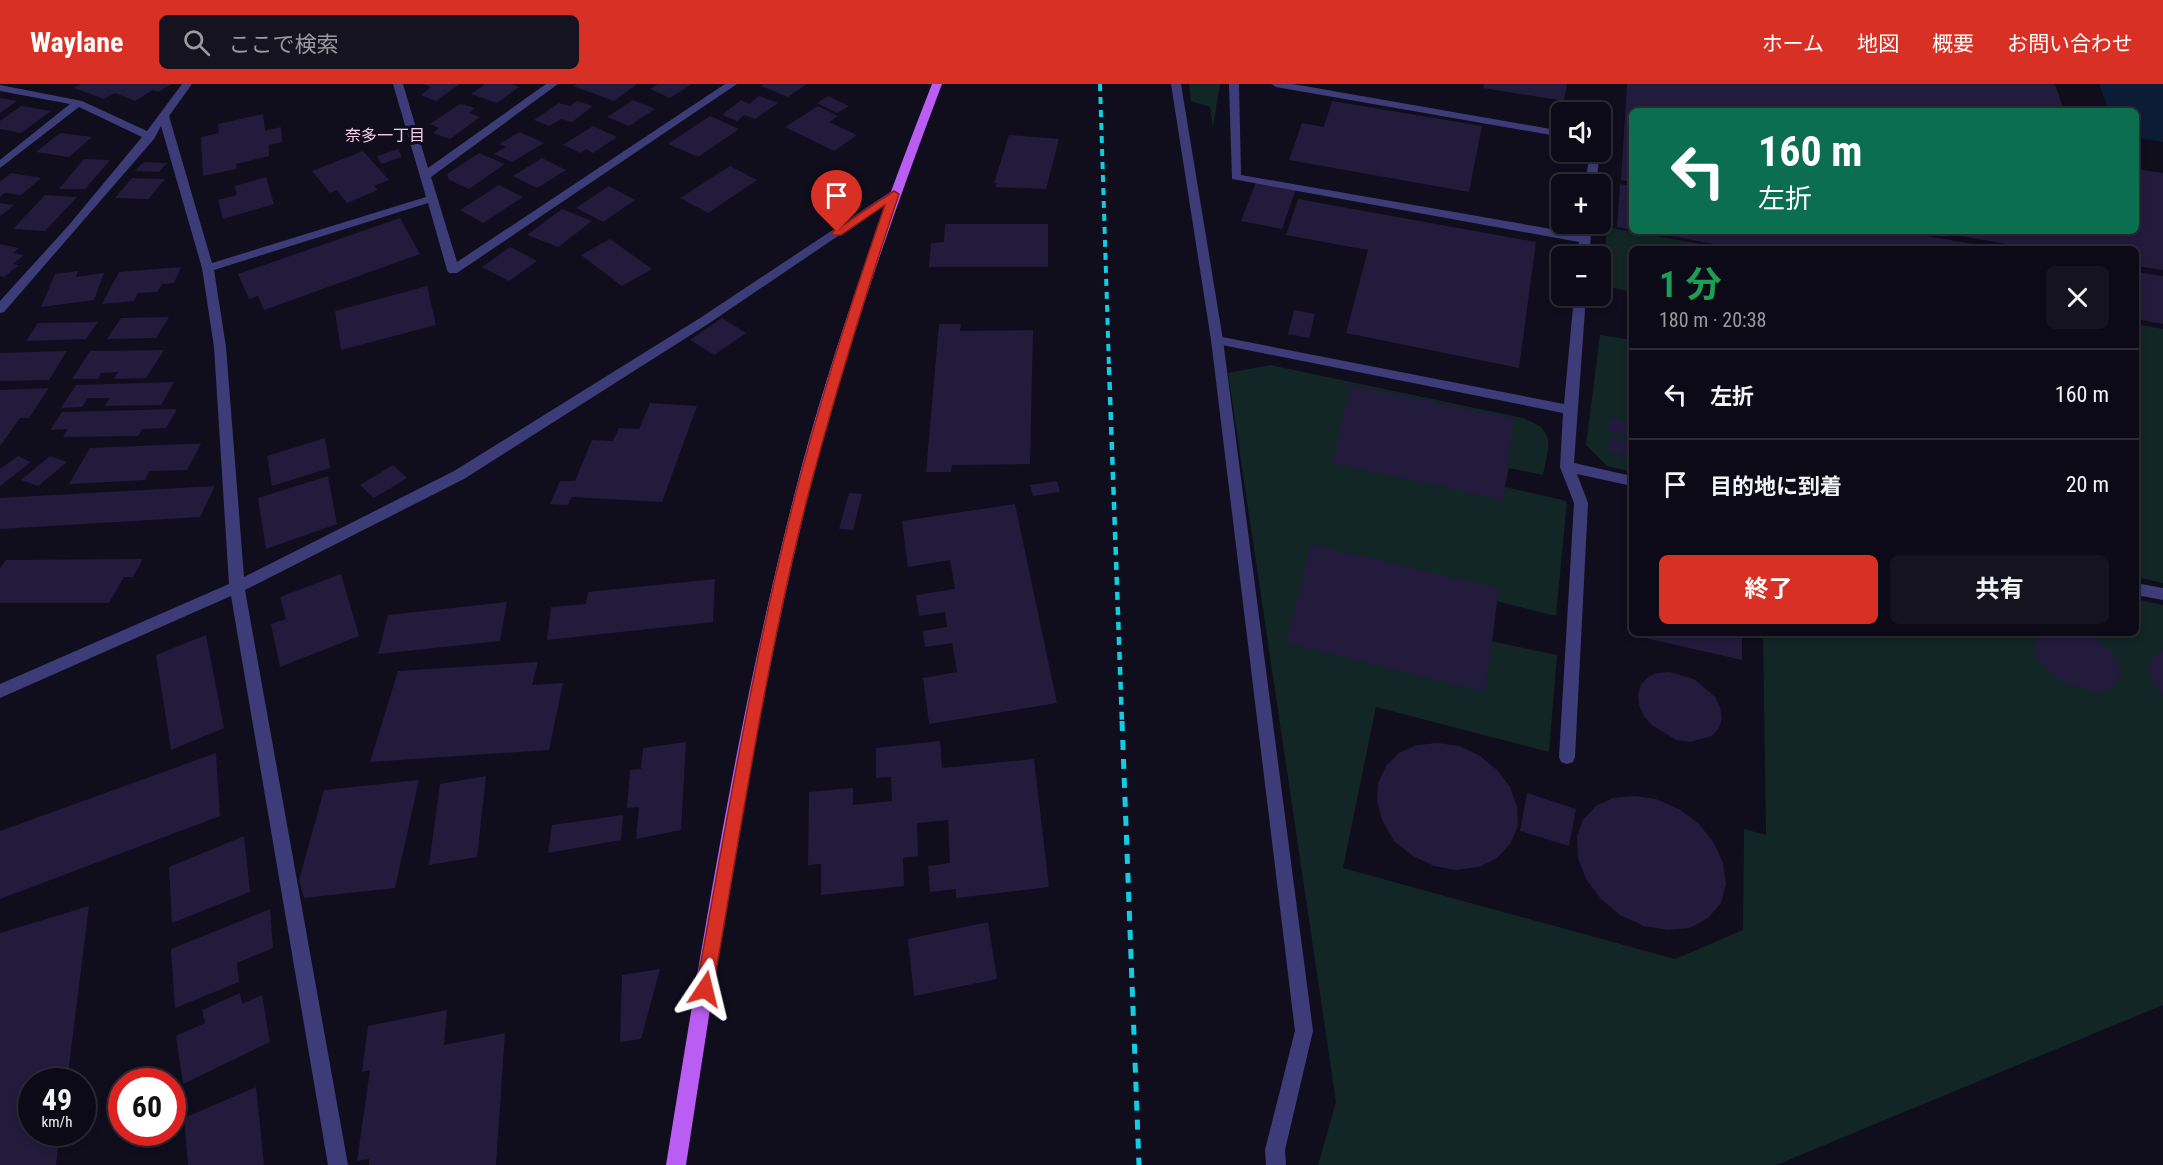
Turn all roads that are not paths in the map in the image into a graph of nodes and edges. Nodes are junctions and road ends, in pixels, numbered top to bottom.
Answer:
1 (187, 84) edge
2 (398, 84) edge
3 (553, 84) edge
4 (732, 84) edge
5 (937, 84) edge
6 (1176, 84) edge
7 (1234, 84) edge
8 (1276, 84) edge
9 (0, 88) edge
10 (78, 102) junction
11 (164, 117) junction
12 (1551, 132) edge
13 (150, 137) junction
14 (0, 165) edge
15 (426, 175) junction
16 (894, 194) junction
17 (433, 198) junction
18 (1586, 234) edge
19 (1585, 239) junction
20 (1584, 246) edge
21 (208, 268) junction
22 (1579, 306) edge
23 (0, 309) edge
24 (1217, 340) junction
25 (1570, 410) junction
26 (1568, 467) junction
27 (1629, 480) edge
28 (237, 587) junction
29 (2139, 590) edge
30 (2163, 594) edge
31 (0, 691) edge
32 (1567, 757) dead end
33 (338, 1165) edge
34 (676, 1165) edge
35 (1276, 1165) edge

1 - 11 street
2 - 15 street
3 - 15 street
4 - 17 street
5 - 16 main road
6 - 24 street
7 - 19 street
8 - 12 street
9 - 10 street
10 - 13 street
10 - 14 street
11 - 13 street
11 - 21 street
13 - 23 street
15 - 17 street
16 - 28 street
16 - 34 main road
17 - 21 street
18 - 19 street
19 - 20 street
21 - 28 street
22 - 25 street
24 - 25 street
24 - 35 street
25 - 26 street
26 - 27 street
26 - 32 street
28 - 31 street
28 - 33 street
29 - 30 street

